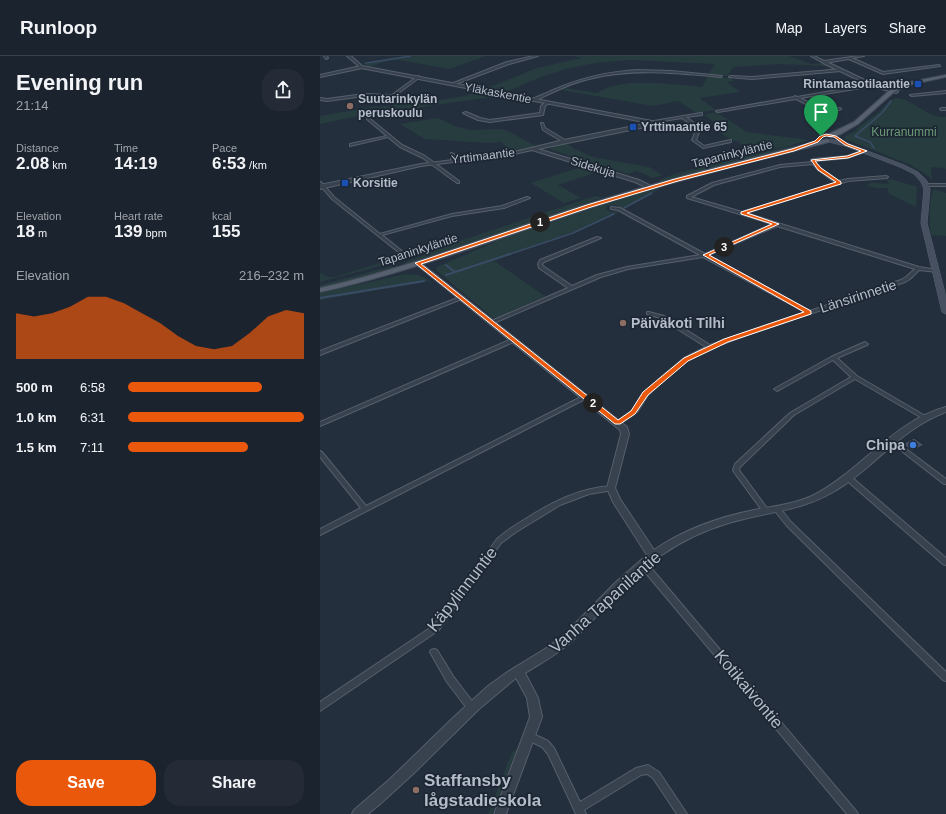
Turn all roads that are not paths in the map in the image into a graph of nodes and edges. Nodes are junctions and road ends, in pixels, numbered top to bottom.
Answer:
1 (349, 56) edge
2 (538, 56) edge
3 (812, 56) edge
4 (863, 56) edge
5 (849, 58) junction
6 (824, 62) junction
7 (939, 66) dead end
8 (361, 67) junction
9 (841, 70) junction
10 (320, 76) edge
11 (721, 76) dead end
12 (946, 76) edge
13 (419, 77) junction
14 (730, 77) dead end
15 (452, 84) junction
16 (872, 85) junction
17 (894, 92) junction
18 (946, 92) edge
19 (912, 95) dead end
20 (795, 97) junction
21 (320, 99) edge
22 (533, 100) junction
23 (548, 103) junction
24 (839, 109) dead end
25 (718, 111) dead end
26 (465, 113) dead end
27 (701, 114) dead end
28 (683, 117) junction
29 (370, 119) dead end
30 (650, 122) junction
31 (542, 124) dead end
32 (389, 136) junction
33 (832, 139) junction
34 (564, 141) junction
35 (730, 142) dead end
36 (351, 145) dead end
37 (533, 148) junction
38 (793, 150) junction
39 (865, 151) junction
40 (431, 163) junction
41 (814, 163) junction
42 (886, 177) dead end
43 (458, 182) dead end
44 (839, 183) junction
45 (321, 185) edge
46 (926, 185) junction
47 (946, 185) edge
48 (650, 187) junction
49 (528, 198) dead end
50 (612, 208) dead end
51 (742, 213) junction
52 (777, 224) junction
53 (379, 235) junction
54 (599, 238) dead end
55 (705, 255) junction
56 (406, 256) dead end
57 (420, 265) junction
58 (918, 268) junction
59 (935, 271) junction
60 (572, 288) junction
61 (320, 290) edge
62 (462, 298) junction
63 (809, 312) junction
64 (946, 312) edge
65 (649, 313) dead end
66 (492, 322) junction
67 (514, 340) junction
68 (865, 344) dead end
69 (710, 347) junction
70 (320, 353) edge
71 (832, 358) junction
72 (855, 377) junction
73 (777, 389) dead end
74 (585, 397) junction
75 (946, 409) edge
76 (924, 417) junction
77 (618, 423) junction
78 (320, 424) edge
79 (892, 441) junction
80 (320, 453) edge
81 (847, 478) junction
82 (946, 482) edge
83 (611, 488) junction
84 (365, 509) junction
85 (777, 509) junction
86 (766, 511) junction
87 (320, 532) edge
88 (653, 557) junction
89 (946, 562) edge
90 (643, 564) junction
91 (434, 652) dead end
92 (518, 672) junction
93 (946, 677) edge
94 (320, 707) edge
95 (472, 708) junction
96 (529, 736) junction
97 (580, 811) edge
98 (358, 814) edge
99 (500, 814) edge
100 (682, 814) edge
101 (853, 814) edge

1 - 8 street
2 - 15 street
3 - 6 street
4 - 5 street
5 - 6 street
5 - 7 street
6 - 9 street
8 - 10 street
8 - 13 street, Yläkaskentie
9 - 14 street
9 - 16 street
11 - 22 street
12 - 17 main road, Tapaninkyläntie
13 - 15 street, Yläkaskentie
13 - 21 street
15 - 22 street, Yläkaskentie
16 - 17 street
16 - 20 street
17 - 33 main road, Tapaninkyläntie
18 - 19 street
20 - 24 street
20 - 25 street
22 - 23 street, Yläkaskentie
23 - 26 street
23 - 30 street, Yläkaskentie
27 - 28 street
28 - 30 street
28 - 35 street
29 - 32 street
30 - 34 street, Yrttimaantie
31 - 34 street
32 - 36 street
32 - 40 street
33 - 38 main road, Tapaninkyläntie
33 - 38 main road, Tapaninkyläntie
33 - 39 main road
34 - 37 street, Yrttimaantie
37 - 40 street, Yrttimaantie
37 - 48 street, Sidekuja
38 - 48 main road, Tapaninkyläntie
39 - 41 street
39 - 46 main road
40 - 43 street
40 - 45 street, Yrttimaantie
41 - 44 street
41 - 51 street
42 - 44 street
44 - 51 street
45 - 53 street
46 - 47 street
46 - 59 main road
48 - 57 main road, Tapaninkyläntie
49 - 53 street
50 - 55 street
51 - 52 street
52 - 55 street
52 - 58 street
53 - 56 street
54 - 60 street
55 - 60 street
55 - 63 street
57 - 61 main road, Tapaninkyläntie
57 - 62 street
58 - 59 street
58 - 63 street, Länsirinnetie
59 - 64 main road
60 - 66 street
62 - 66 street
62 - 70 street
63 - 69 street, Länsirinnetie
65 - 69 street
66 - 67 street
67 - 74 street
67 - 78 street
68 - 71 street
69 - 77 street, Länsirinnetie
71 - 72 street
71 - 73 street
72 - 76 street
72 - 86 street
74 - 77 street
74 - 84 street
75 - 76 street, Vanha Tapanilantie
76 - 79 street, Vanha Tapanilantie
77 - 83 street
79 - 81 street, Vanha Tapanilantie
79 - 82 street
80 - 84 street
81 - 85 street, Vanha Tapanilantie
81 - 89 street
83 - 88 street
83 - 94 street, Käpylinnuntie
84 - 87 street
85 - 86 street, Vanha Tapanilantie
85 - 93 street
86 - 88 street, Vanha Tapanilantie
88 - 90 street, Vanha Tapanilantie
90 - 92 street, Vanha Tapanilantie
90 - 101 street, Kotikaivontie
91 - 95 street
92 - 95 street, Vanha Tapanilantie
92 - 96 street
95 - 98 street, Vanha Tapanilantie
96 - 97 street
96 - 99 street
97 - 100 street

